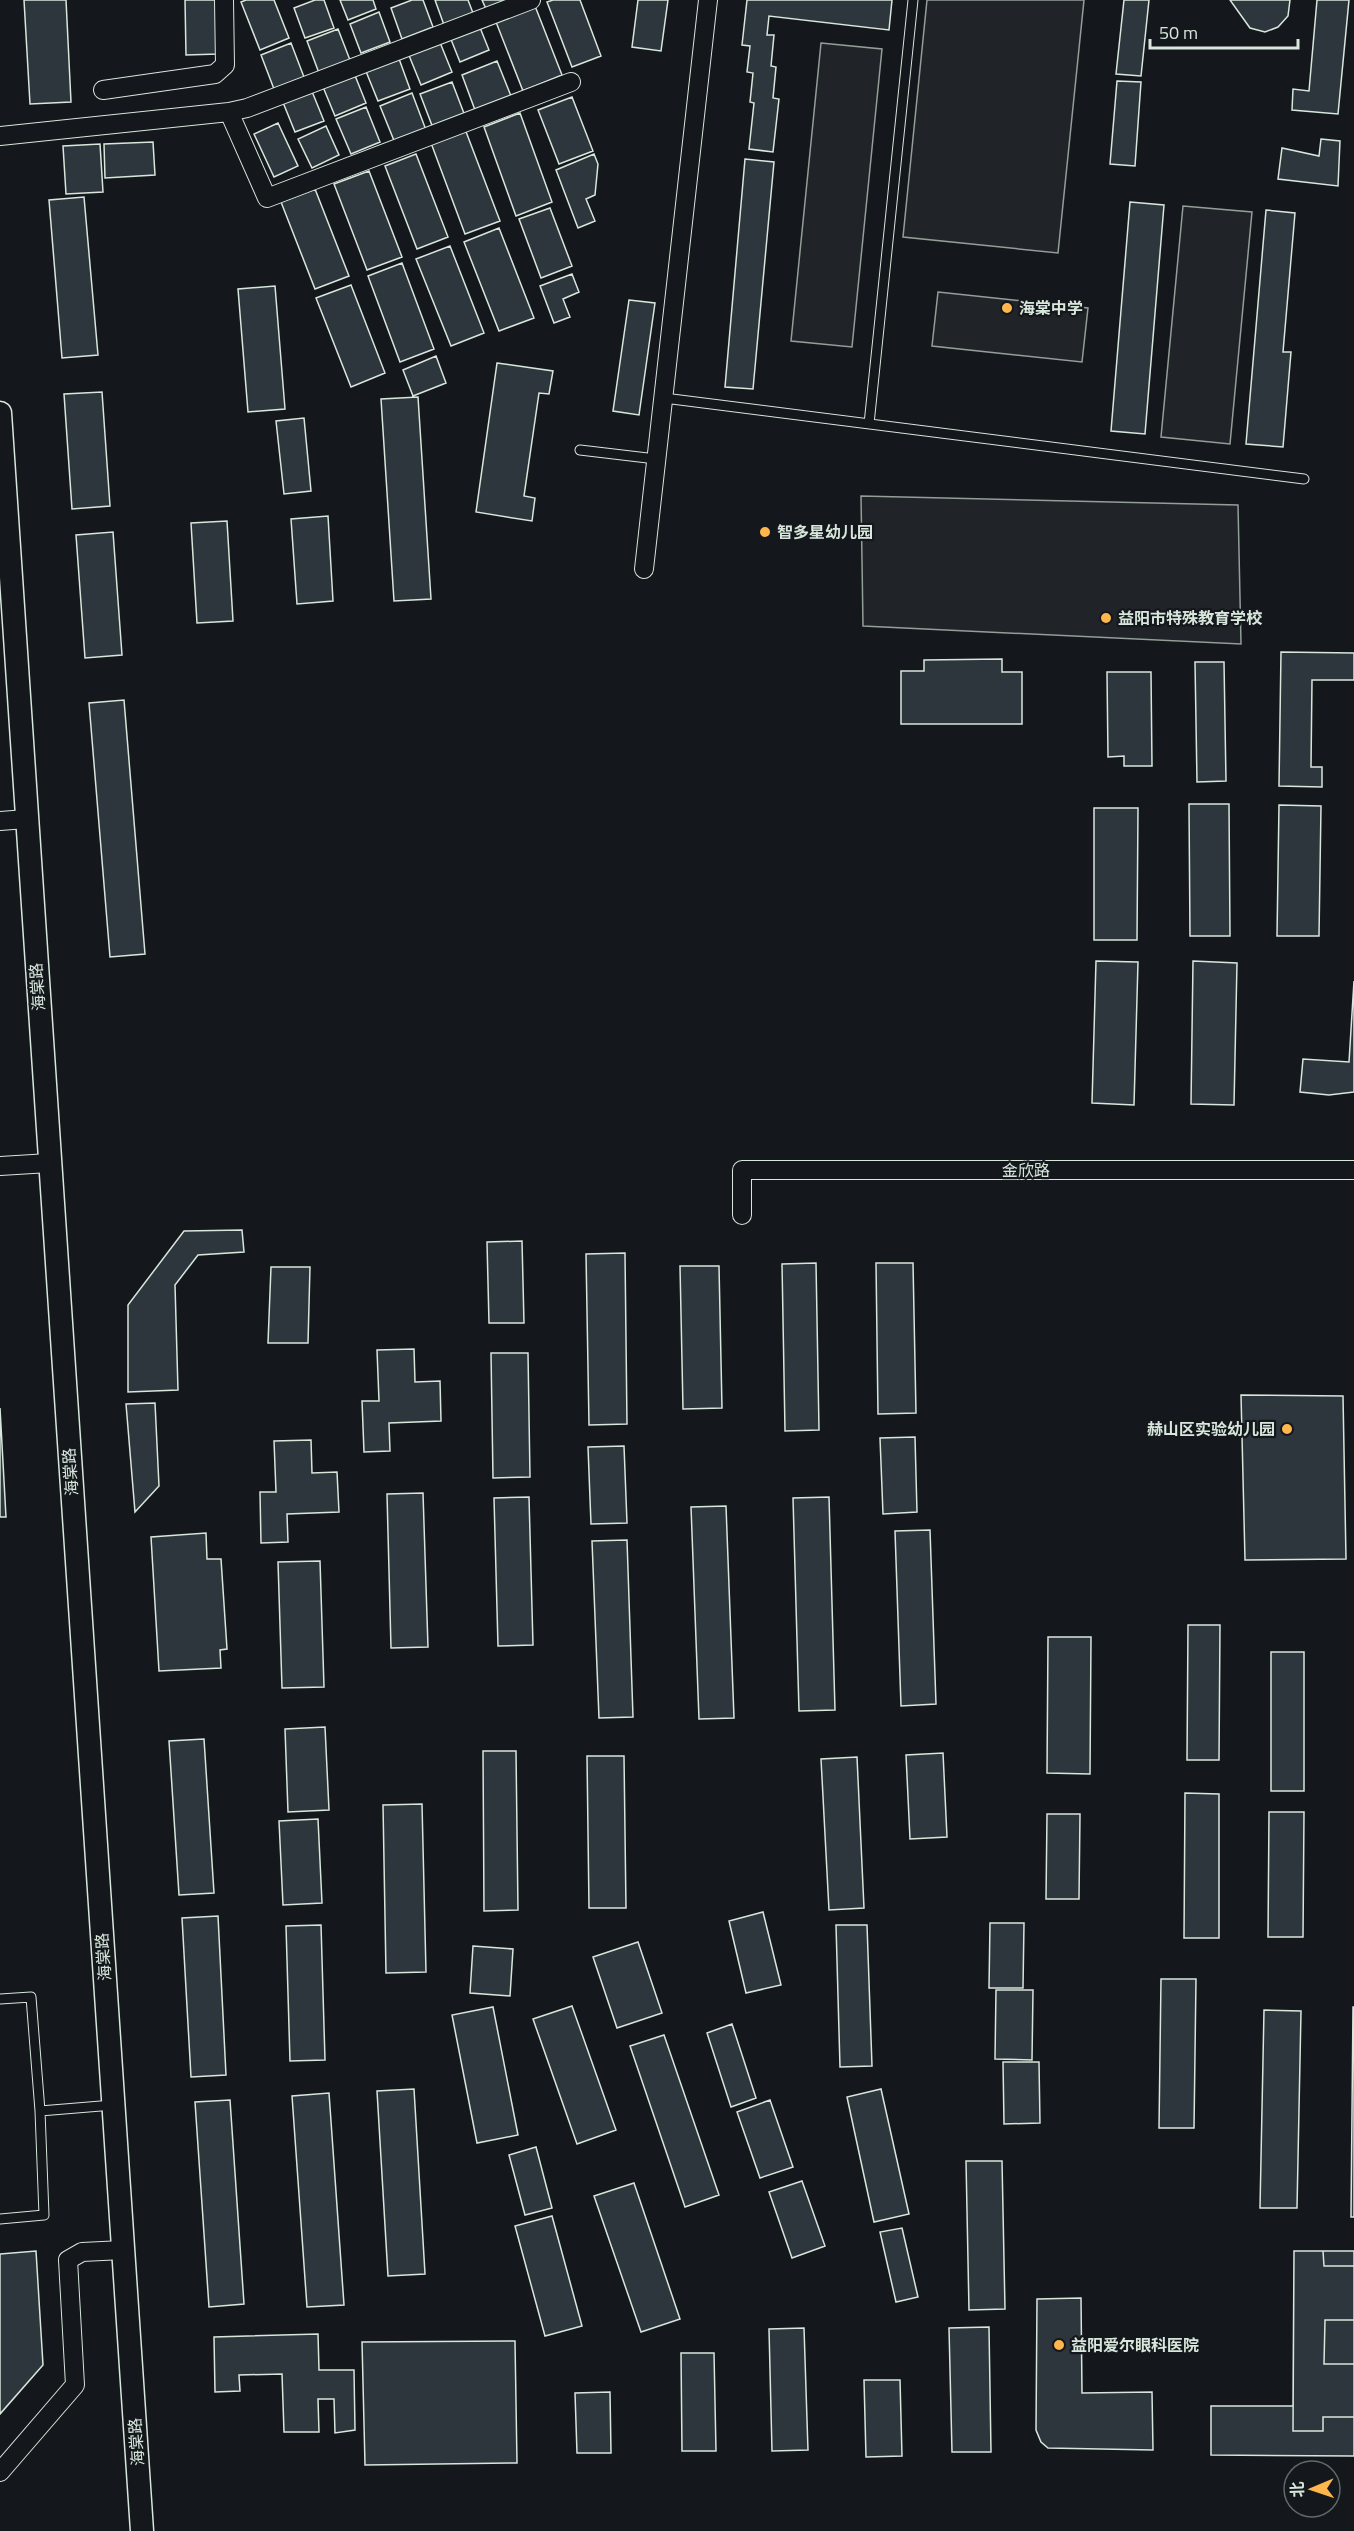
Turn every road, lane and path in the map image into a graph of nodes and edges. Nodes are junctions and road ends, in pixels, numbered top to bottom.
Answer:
1 (224, 0) edge
2 (531, 0) edge
3 (708, 0) edge
4 (914, 0) edge
5 (571, 82) dead end
6 (104, 90) dead end
7 (229, 112) junction
8 (0, 136) edge
9 (664, 398) junction
10 (0, 413) edge
11 (869, 424) junction
12 (580, 450) dead end
13 (656, 459) junction
14 (1304, 479) dead end
15 (3, 507) edge
16 (644, 569) dead end
17 (26, 819) junction
18 (0, 821) edge
19 (49, 1163) junction
20 (0, 1166) edge
21 (1354, 1170) edge
22 (742, 1215) dead end
23 (0, 1999) edge
24 (113, 2105) junction
25 (40, 2111) junction
26 (0, 2219) edge
27 (123, 2250) junction
28 (0, 2472) edge
29 (142, 2531) edge

1 - 6 street
2 - 7 street
3 - 9 street
4 - 11 lane
5 - 7 street
7 - 8 street
9 - 11 lane
9 - 13 street
10 - 15 street, 海棠路
11 - 14 lane
12 - 13 lane
13 - 16 street
15 - 17 street, 海棠路
17 - 18 street
17 - 19 street, 海棠路
19 - 20 street
19 - 24 street, 海棠路
21 - 22 street, 金欣路
23 - 25 lane
24 - 25 lane
24 - 27 street, 海棠路
25 - 26 lane
27 - 28 street
27 - 29 street, 海棠路

